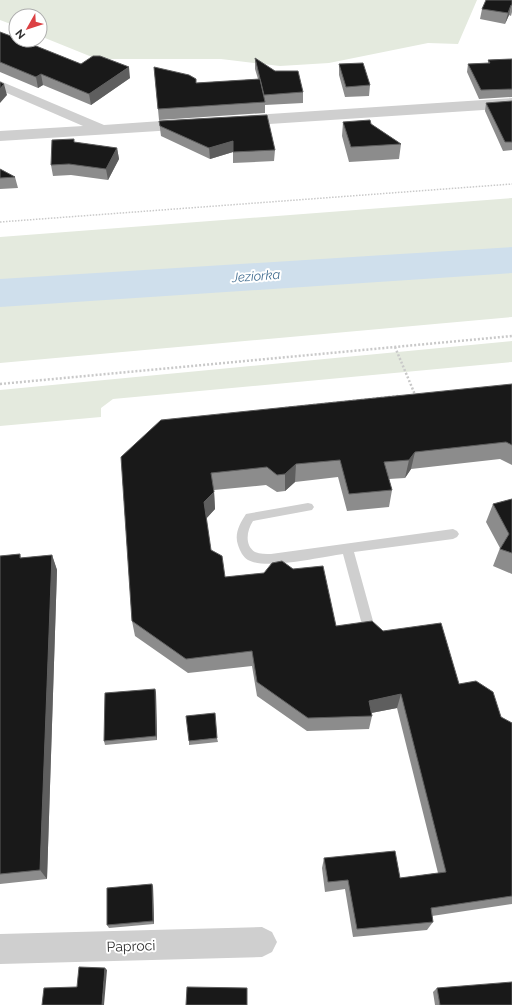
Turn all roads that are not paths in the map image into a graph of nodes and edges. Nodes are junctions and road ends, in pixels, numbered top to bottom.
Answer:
1 (0, 85) edge
2 (512, 103) edge
3 (221, 122) edge
4 (205, 123) edge
5 (103, 130) junction
6 (0, 136) edge
7 (308, 507) dead end
8 (453, 534) dead end
9 (347, 550) junction
10 (367, 622) edge
11 (262, 942) dead end
12 (0, 949) edge

1 - 5 street
2 - 3 street
4 - 5 street
5 - 6 street
7 - 9 lane
8 - 9 lane
9 - 10 lane
11 - 12 street, Paproci

